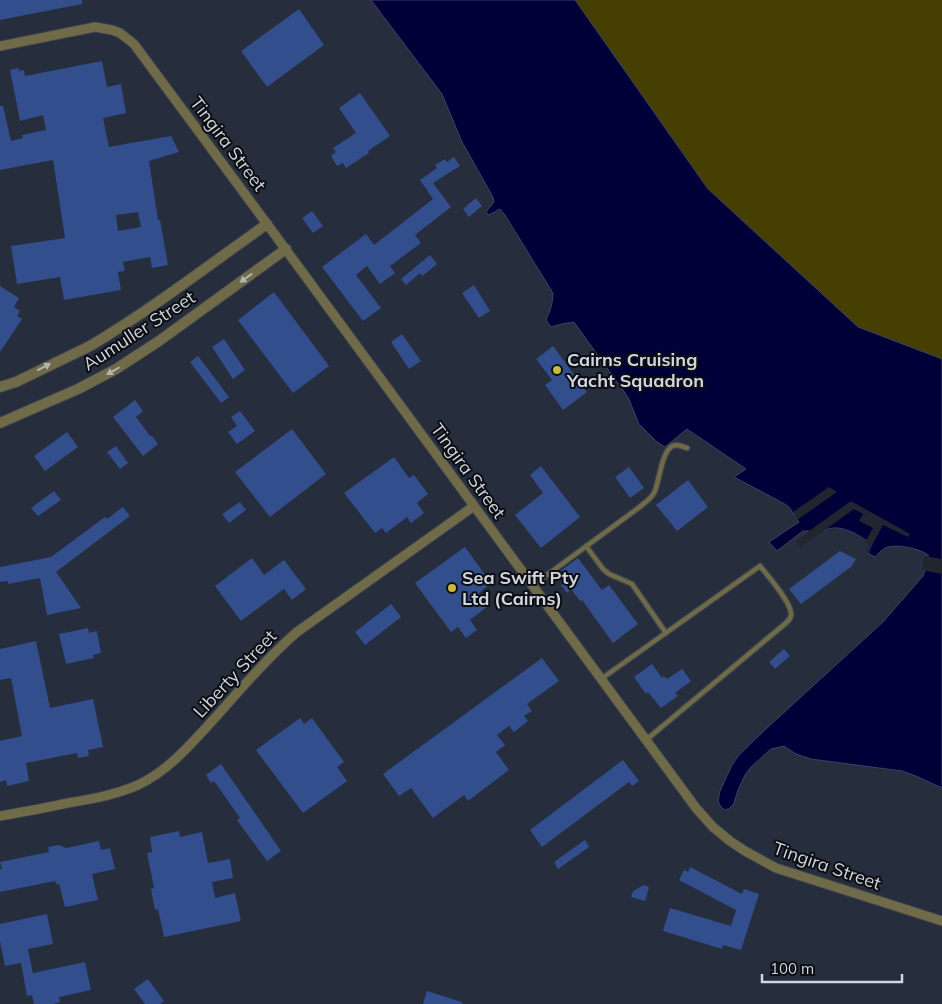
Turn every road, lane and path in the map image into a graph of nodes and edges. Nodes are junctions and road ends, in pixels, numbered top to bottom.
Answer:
1 (0, 46) edge
2 (267, 224) junction
3 (286, 249) junction
4 (0, 387) edge
5 (0, 423) edge
6 (687, 448) dead end
7 (474, 506) junction
8 (586, 546) junction
9 (532, 586) junction
10 (666, 633) junction
11 (601, 679) junction
12 (646, 740) junction
13 (0, 816) edge
14 (942, 921) edge

1 - 2 street, Tingira Street
2 - 3 street, Tingira Street
4 -> 2 street, Aumuller Street
3 -> 5 street, Aumuller Street
3 - 7 street, Tingira Street
6 - 8 lane
7 - 9 street, Tingira Street
7 - 13 street, Liberty Street
8 - 9 lane
8 - 10 lane
9 - 11 street, Tingira Street
10 - 11 lane
10 - 12 lane
11 - 12 street, Tingira Street
12 - 14 street, Tingira Street

